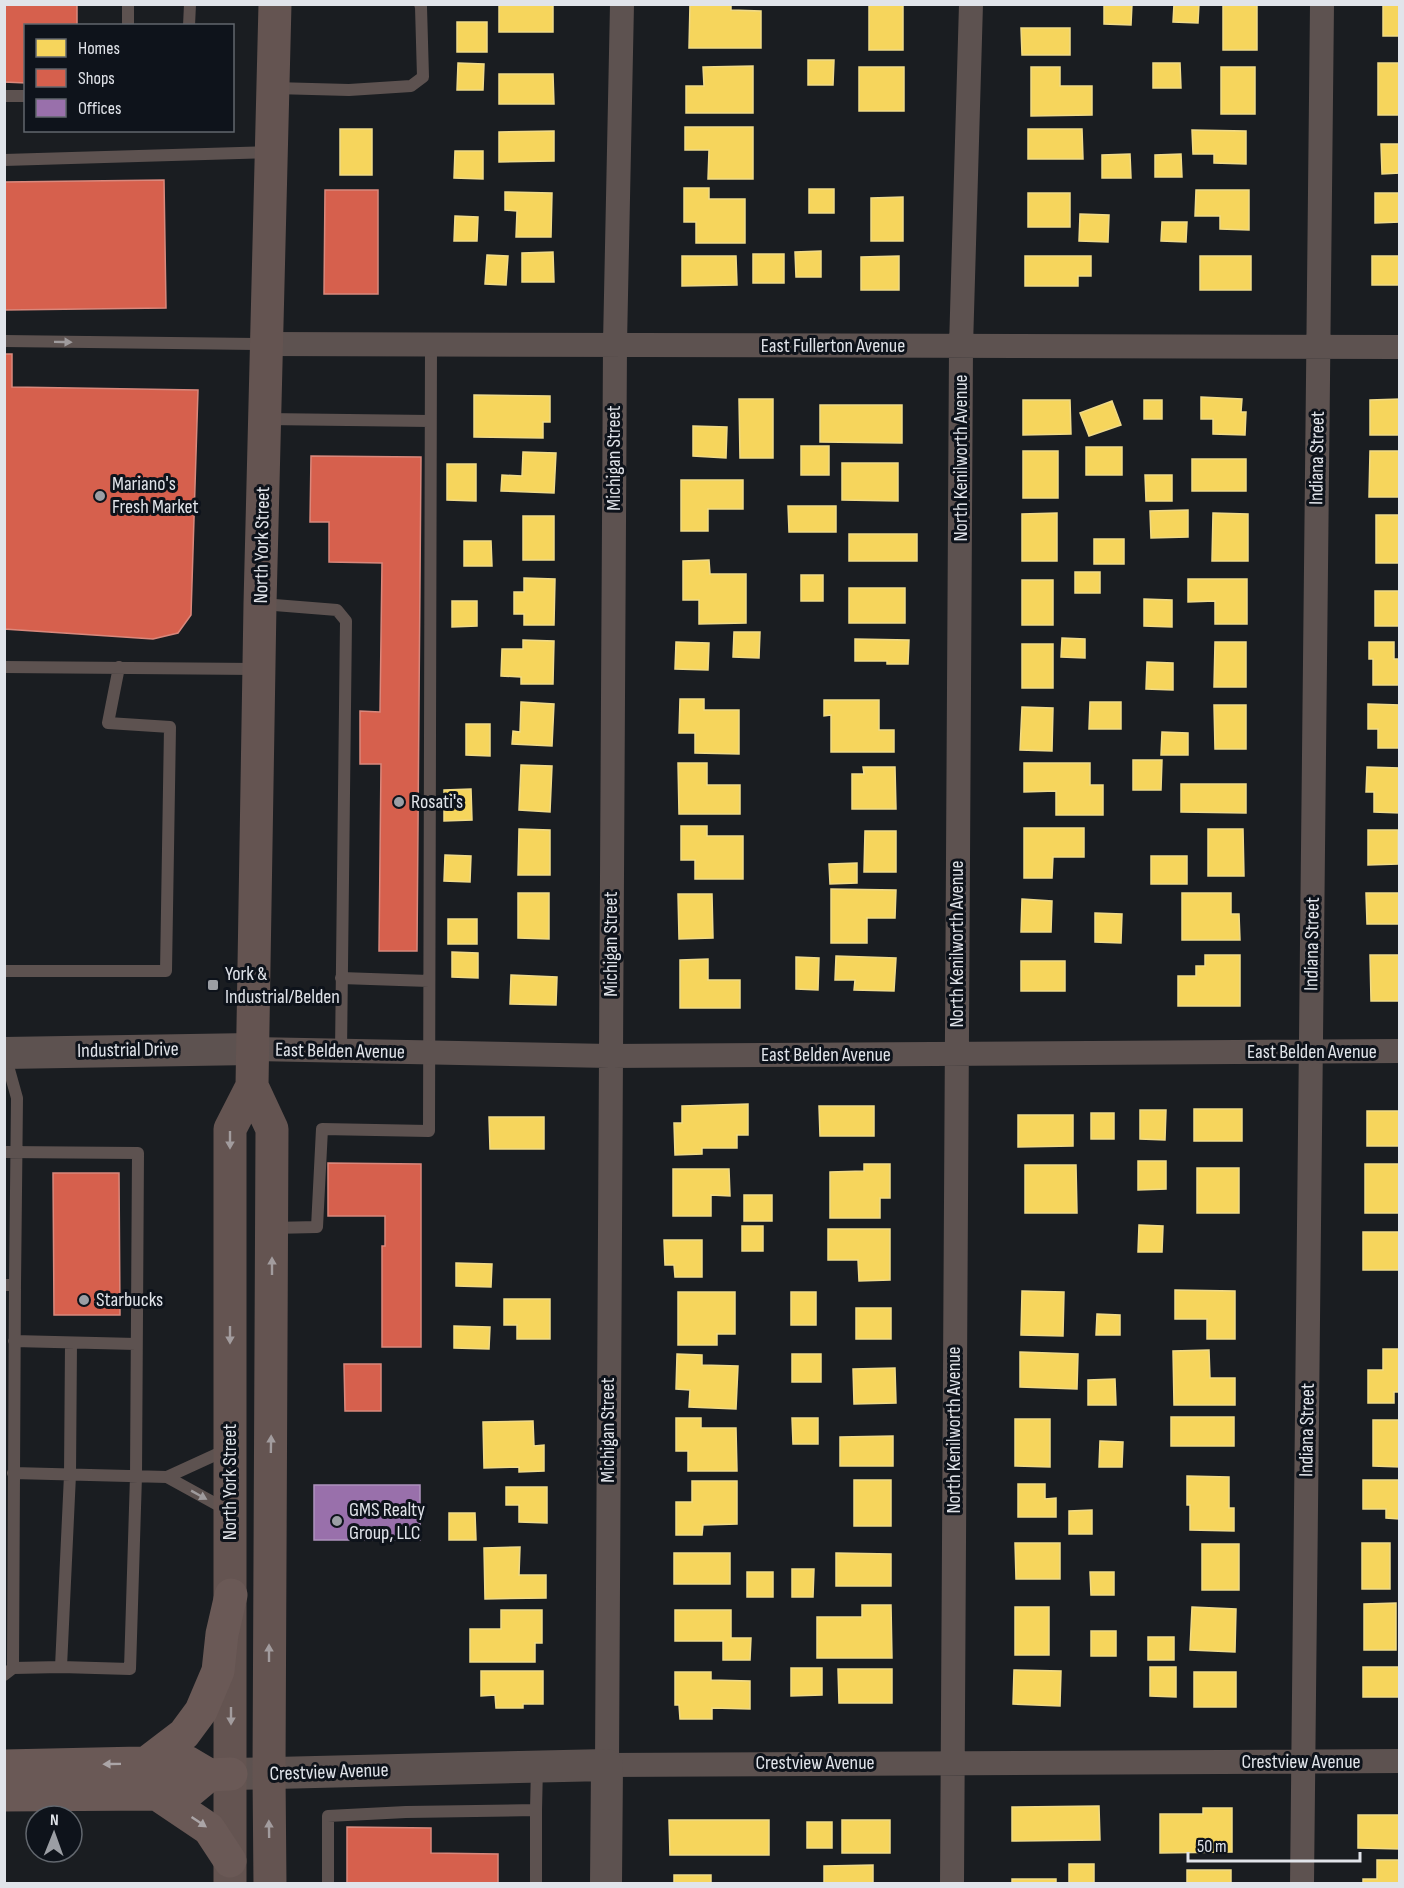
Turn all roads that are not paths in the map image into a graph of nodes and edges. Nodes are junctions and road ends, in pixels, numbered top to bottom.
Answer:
1 (128, 4) edge
2 (190, 4) edge
3 (274, 4) edge
4 (420, 4) edge
5 (622, 4) edge
6 (971, 4) edge
7 (1322, 4) edge
8 (128, 24) edge
9 (189, 24) edge
10 (272, 88) junction
11 (4, 96) edge
12 (24, 96) edge
13 (271, 152) junction
14 (4, 160) edge
15 (4, 341) edge
16 (266, 344) junction
17 (431, 344) junction
18 (615, 344) junction
19 (1318, 346) junction
20 (1400, 346) edge
21 (962, 347) junction
22 (264, 419) junction
23 (430, 421) junction
24 (260, 604) junction
25 (4, 667) edge
26 (119, 667) junction
27 (259, 669) junction
28 (4, 971) edge
29 (341, 978) junction
30 (429, 981) junction
31 (252, 1049) junction
32 (1400, 1051) edge
33 (341, 1052) junction
34 (1311, 1052) junction
35 (5, 1053) edge
36 (429, 1053) junction
37 (956, 1054) junction
38 (610, 1056) junction
39 (252, 1086) junction
40 (10, 1152) edge
41 (272, 1228) junction
42 (10, 1285) edge
43 (14, 1341) junction
44 (71, 1343) junction
45 (136, 1344) junction
46 (230, 1448) junction
47 (13, 1473) junction
48 (70, 1475) junction
49 (136, 1476) junction
50 (167, 1477) junction
51 (231, 1512) junction
52 (231, 1595) junction
53 (9, 1606) edge
54 (61, 1667) junction
55 (9, 1672) edge
56 (1400, 1761) edge
57 (953, 1762) junction
58 (146, 1763) junction
59 (1304, 1763) junction
60 (607, 1765) junction
61 (4, 1766) edge
62 (537, 1766) junction
63 (269, 1774) junction
64 (220, 1775) junction
65 (157, 1794) junction
66 (4, 1795) edge
67 (536, 1810) junction
68 (230, 1872) edge
69 (270, 1884) edge
70 (328, 1884) edge
71 (536, 1884) edge
72 (606, 1884) edge
73 (952, 1884) edge
74 (1302, 1884) edge

1 - 8 lane
2 - 9 lane
3 - 10 main road, North York Street
4 - 10 lane
5 - 18 street, Michigan Street
6 - 21 street, North Kenilworth Avenue
7 - 19 street, Indiana Street
10 - 13 main road, North York Street
11 - 12 lane
13 - 14 lane
13 - 16 main road, North York Street
15 -> 16 lane
16 - 17 street, East Fullerton Avenue
16 - 22 main road, North York Street
17 - 18 street, East Fullerton Avenue
17 - 23 lane
18 - 21 street, East Fullerton Avenue
18 - 38 street, Michigan Street
19 - 20 street, East Fullerton Avenue
19 - 21 street, East Fullerton Avenue
19 - 34 street, Indiana Street
21 - 37 street, North Kenilworth Avenue
22 - 23 lane
22 - 24 main road, North York Street
23 - 30 lane
24 - 27 main road, North York Street
24 - 29 lane
25 - 26 lane
26 - 27 lane
26 - 28 lane
27 - 31 main road, North York Street
29 - 30 lane
29 - 33 lane
30 - 36 lane
31 - 33 street, East Belden Avenue
31 - 35 street, Industrial Drive
31 - 39 main road, North York Street
32 - 34 street, East Belden Avenue
33 - 36 street, East Belden Avenue
34 - 37 street, East Belden Avenue
34 - 59 street, Indiana Street
35 - 40 lane
36 - 38 street, East Belden Avenue
36 - 41 lane
37 - 38 street, East Belden Avenue
37 - 57 street, North Kenilworth Avenue
38 - 60 street, Michigan Street
39 - 41 main road, North York Street
39 -> 46 main road, North York Street
40 - 42 lane
40 - 45 lane
63 -> 41 main road, North York Street
42 - 43 lane
43 - 44 lane
43 - 47 lane
44 - 45 lane
44 - 48 lane
45 - 49 lane
46 - 50 lane
46 - 51 main road, North York Street
47 - 48 lane
47 - 53 lane
48 - 49 lane
48 - 54 lane
49 - 50 lane
49 - 54 lane
50 -> 51 lane
51 - 52 main road, North York Street
52 - 58 highway
52 -> 64 main road, North York Street
53 - 55 lane
54 - 55 lane
56 - 59 street, Crestview Avenue
57 - 59 street, Crestview Avenue
57 - 60 street, Crestview Avenue
57 - 73 street, North Kenilworth Avenue
58 -> 61 highway
58 - 64 highway
59 - 74 street, Indiana Street
60 - 62 street, Crestview Avenue
60 - 72 street, Michigan Street
62 - 63 street, Crestview Avenue
62 - 67 lane
63 - 64 street, Crestview Avenue
69 -> 63 main road, North York Street
64 - 65 highway
64 - 68 main road, North York Street
65 - 66 highway
65 -> 68 highway
67 - 70 lane
67 - 71 lane

